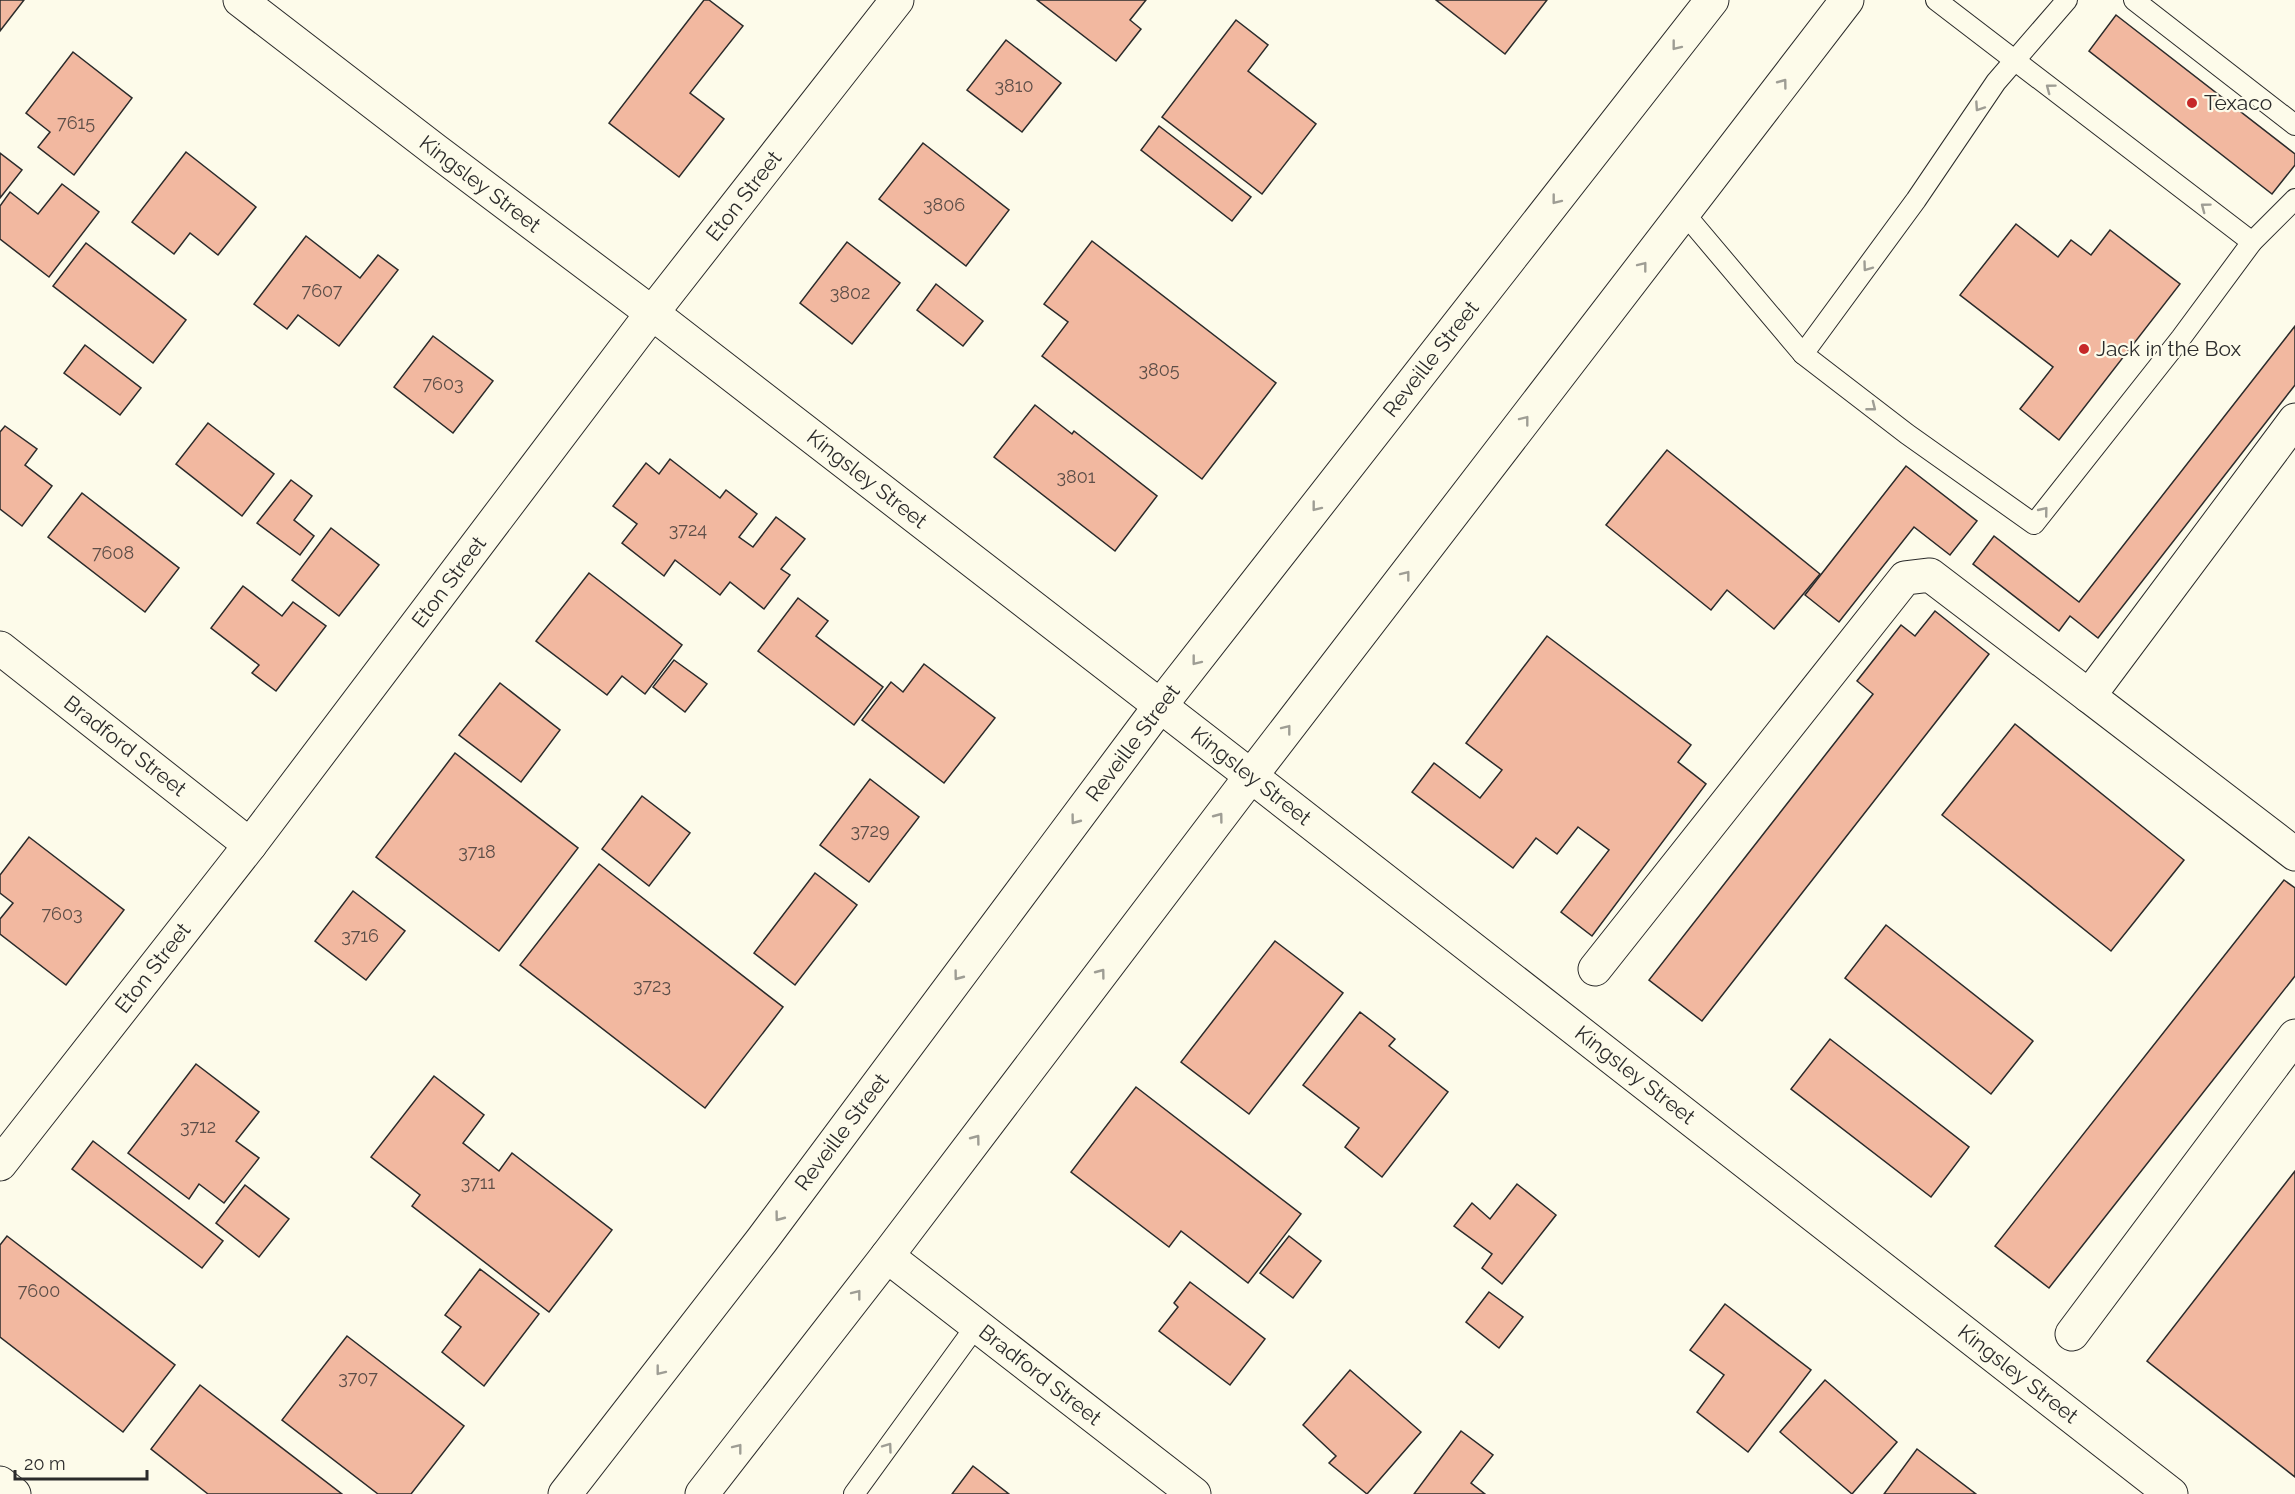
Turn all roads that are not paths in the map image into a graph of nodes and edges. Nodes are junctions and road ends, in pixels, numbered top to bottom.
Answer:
1 (240, 0) edge
2 (897, 0) edge
3 (1712, 0) edge
4 (1847, 0) edge
5 (1936, 0) edge
6 (2067, 0) edge
7 (2134, 0) edge
8 (2015, 61) junction
9 (2295, 125) edge
10 (2295, 199) edge
11 (1684, 213) junction
12 (2252, 242) junction
13 (652, 313) junction
14 (1803, 354) junction
15 (2295, 420) edge
16 (0, 648) edge
17 (2089, 696) junction
18 (1160, 706) junction
19 (1251, 776) junction
20 (250, 845) junction
21 (2295, 854) edge
22 (1595, 969) dead end
23 (2295, 1036) edge
24 (0, 1164) edge
25 (887, 1256) junction
26 (976, 1326) junction
27 (2072, 1334) dead end
28 (0, 1483) edge
29 (14, 1494) edge
30 (565, 1494) edge
31 (702, 1494) edge
32 (854, 1494) edge
33 (1194, 1494) edge
34 (2171, 1494) edge

1 - 13 street, Kingsley Street
2 - 13 street, Eton Street
3 -> 18 street, Reveille Street
11 -> 4 street
5 - 8 lane
6 - 8 lane
7 - 9 lane
12 -> 8 lane
8 -> 14 lane
10 - 12 lane
11 - 14 lane
19 -> 11 street
14 -> 12 lane
13 - 18 street, Kingsley Street
13 - 20 street, Eton Street
15 - 17 street
16 - 20 street, Bradford Street
17 - 21 street
17 - 22 street
18 - 19 street, Kingsley Street
18 -> 30 street, Reveille Street
25 -> 19 street
19 - 34 street, Kingsley Street
20 - 24 street, Eton Street
23 - 27 street
25 - 26 street, Bradford Street
31 -> 25 street
32 -> 26 lane
26 - 33 street, Bradford Street
28 - 29 street

